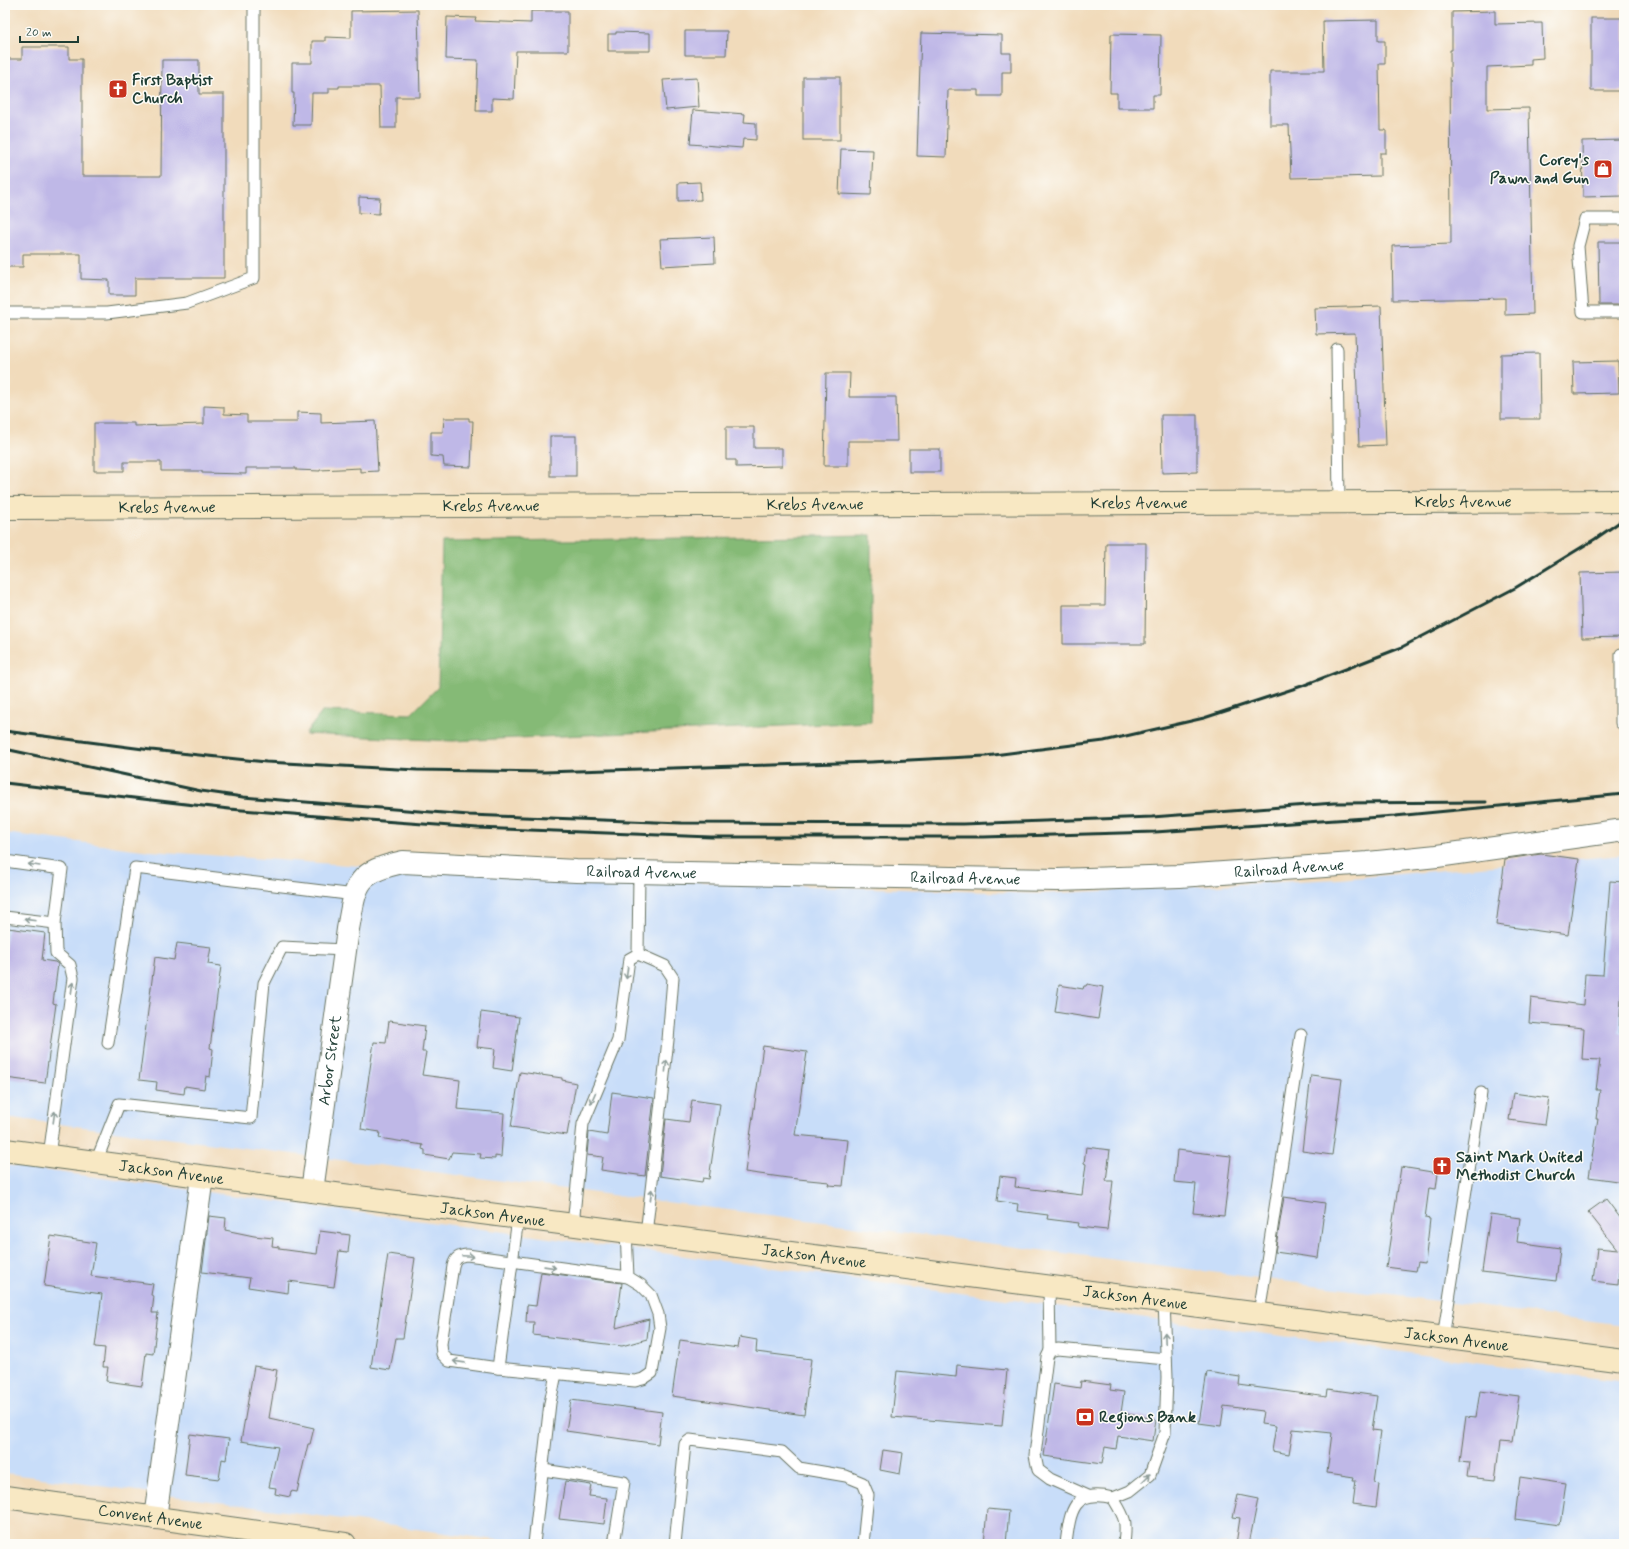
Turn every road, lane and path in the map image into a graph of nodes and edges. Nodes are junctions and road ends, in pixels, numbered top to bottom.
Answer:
1 (254, 5) edge
2 (1624, 219) edge
3 (1624, 312) edge
4 (5, 313) edge
5 (1336, 349) dead end
6 (1624, 502) edge
7 (1339, 503) junction
8 (5, 508) edge
9 (1624, 654) edge
10 (1624, 723) edge
11 (1624, 830) edge
12 (5, 861) edge
13 (639, 873) junction
14 (355, 894) junction
15 (5, 917) edge
16 (55, 923) junction
17 (347, 940) junction
18 (638, 954) junction
19 (1301, 1035) dead end
20 (108, 1043) dead end
21 (1481, 1093) dead end
22 (5, 1150) edge
23 (49, 1156) junction
24 (96, 1162) junction
25 (202, 1177) junction
26 (312, 1191) junction
27 (518, 1218) junction
28 (573, 1225) junction
29 (636, 1233) junction
30 (511, 1261) junction
31 (628, 1277) junction
32 (1049, 1286) junction
33 (1164, 1301) junction
34 (1259, 1314) junction
35 (1443, 1338) junction
36 (1050, 1351) junction
37 (1166, 1360) junction
38 (1624, 1361) edge
39 (498, 1368) junction
40 (556, 1374) junction
41 (543, 1470) junction
42 (1088, 1496) junction
43 (5, 1497) edge
44 (1113, 1498) junction
45 (154, 1518) junction
46 (345, 1544) edge
47 (534, 1544) edge
48 (614, 1544) edge
49 (675, 1544) edge
50 (863, 1544) edge
51 (1066, 1544) edge
52 (1124, 1544) edge

1 - 4 lane
2 - 3 lane
5 - 7 lane
6 - 7 street, Krebs Avenue
7 - 8 street, Krebs Avenue
9 - 10 lane
11 - 13 street, Railroad Avenue
16 -> 12 lane
13 - 14 street, Railroad Avenue
13 - 18 lane
14 - 17 street, Railroad Avenue
14 - 20 lane
16 -> 15 lane
23 -> 16 lane
17 - 24 lane
17 - 26 street, Arbor Street
18 -> 28 lane
29 -> 18 lane
19 - 34 lane
21 - 35 lane
22 - 23 street, Jackson Avenue
23 - 24 street, Jackson Avenue
24 - 25 street, Jackson Avenue
25 - 26 street, Jackson Avenue
25 - 45 street
26 - 27 street, Jackson Avenue
27 - 28 street, Jackson Avenue
27 - 30 lane
28 - 29 street, Jackson Avenue
29 - 31 lane
29 - 32 street, Jackson Avenue
30 -> 31 lane
30 - 39 lane
39 -> 30 lane
31 - 40 lane
32 - 33 street, Jackson Avenue
32 - 36 lane
33 - 34 street, Jackson Avenue
37 -> 33 lane
34 - 35 street, Jackson Avenue
35 - 38 street, Jackson Avenue
36 - 37 lane
36 - 42 lane
44 -> 37 lane
39 - 40 lane
40 - 41 lane
41 - 47 lane
41 - 48 lane
42 - 44 lane
42 - 51 lane
43 - 45 street, Convent Avenue
44 - 52 lane
45 - 46 street, Convent Avenue
49 - 50 lane

